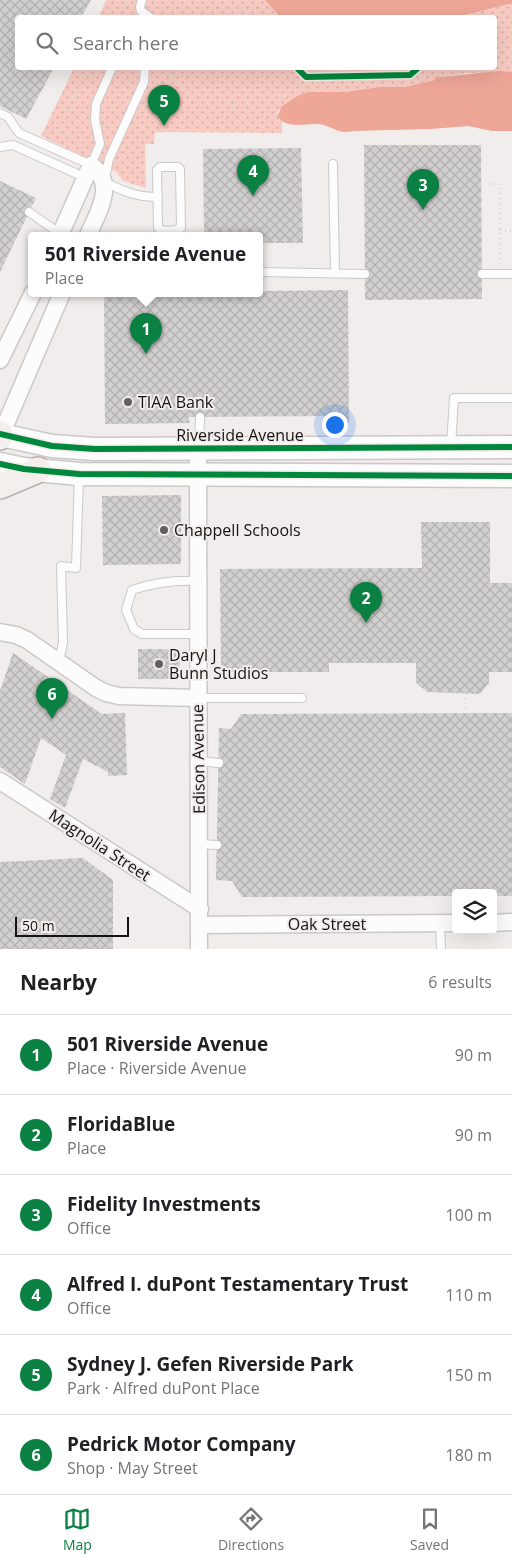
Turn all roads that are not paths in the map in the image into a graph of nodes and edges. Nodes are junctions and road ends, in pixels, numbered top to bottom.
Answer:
1 (142, 0) edge
2 (147, 15) edge
3 (111, 70) edge
4 (145, 70) edge
5 (0, 113) edge
6 (19, 133) junction
7 (13, 145) junction
8 (0, 147) edge
9 (333, 164) dead end
10 (88, 172) junction
11 (105, 182) junction
12 (158, 197) junction
13 (29, 212) dead end
14 (57, 232) edge
15 (62, 232) edge
16 (89, 232) edge
17 (263, 272) edge
18 (336, 274) junction
19 (365, 274) dead end
20 (482, 274) dead end
21 (512, 274) edge
22 (31, 297) edge
23 (60, 297) edge
24 (0, 360) edge
25 (512, 398) edge
26 (200, 417) dead end
27 (0, 435) edge
28 (512, 446) edge
29 (451, 448) junction
30 (198, 450) junction
31 (0, 464) edge
32 (38, 470) junction
33 (80, 474) junction
34 (198, 474) junction
35 (412, 475) junction
36 (512, 476) edge
37 (0, 486) edge
38 (198, 581) junction
39 (0, 632) edge
40 (198, 634) junction
41 (57, 661) junction
42 (198, 698) junction
43 (302, 698) dead end
44 (198, 762) junction
45 (219, 763) dead end
46 (0, 781) edge
47 (199, 844) junction
48 (217, 844) dead end
49 (199, 917) junction
50 (512, 922) edge
51 (448, 923) edge
52 (497, 923) edge
53 (199, 949) edge
54 (441, 949) edge

1 - 2 lane
3 - 10 lane
4 - 11 lane
5 - 6 lane
6 - 7 lane
6 - 10 lane
7 - 8 lane
7 - 10 lane
9 - 18 lane
10 - 11 street
10 - 15 street
11 - 12 lane
11 - 16 street
12 - 12 lane
13 - 14 lane
17 - 18 lane
18 - 19 lane
20 - 21 lane
22 - 24 street
23 - 27 street
25 - 29 lane
26 - 30 lane
27 - 30 main road, Riverside Avenue
28 - 29 main road, Riverside Avenue
29 - 30 main road, Riverside Avenue
29 - 35 main road
30 - 34 street, Edison Avenue
31 - 32 main road
32 - 33 main road
32 - 37 main road
33 - 34 main road
33 - 41 lane
34 - 35 main road
34 - 38 street, Edison Avenue
35 - 36 main road
38 - 40 street, Edison Avenue
38 - 40 lane
39 - 41 street
40 - 42 street, Edison Avenue
41 - 42 street
42 - 43 lane
42 - 44 street, Edison Avenue
44 - 45 lane
44 - 47 street, Edison Avenue
46 - 49 street, Magnolia Street
47 - 48 lane
47 - 49 street, Edison Avenue
49 - 51 street, Oak Street
49 - 53 street, Edison Avenue
50 - 52 street
51 - 54 lane

